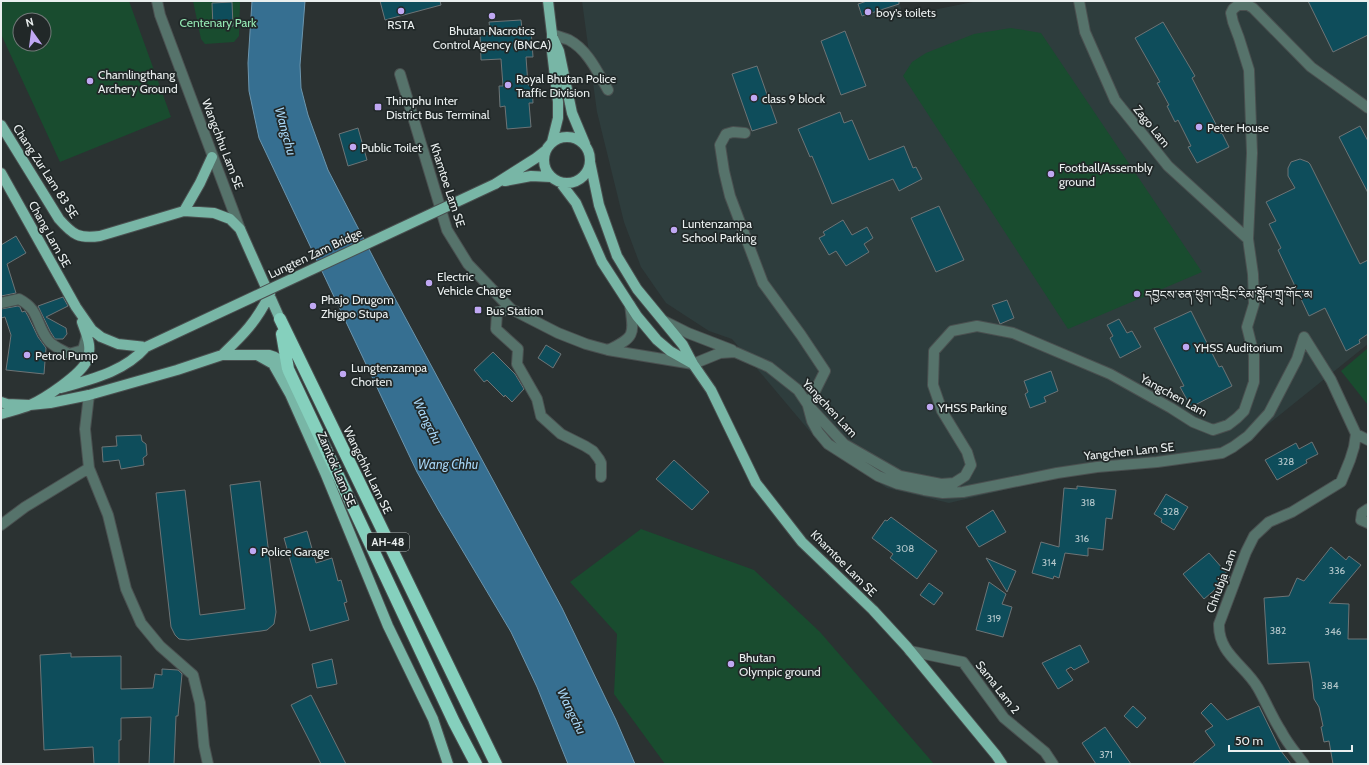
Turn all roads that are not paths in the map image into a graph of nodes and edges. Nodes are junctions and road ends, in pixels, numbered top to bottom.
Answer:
1 (157, 1) edge
2 (548, 1) edge
3 (1079, 1) edge
4 (552, 34) junction
5 (400, 74) dead end
6 (608, 90) dead end
7 (1368, 108) edge
8 (1, 125) edge
9 (745, 133) dead end
10 (552, 142) junction
11 (584, 144) junction
12 (545, 151) junction
13 (212, 157) junction
14 (590, 162) junction
15 (1, 173) edge
16 (556, 180) junction
17 (495, 184) junction
18 (184, 211) junction
19 (240, 229) junction
20 (1248, 239) junction
21 (270, 294) junction
22 (1, 303) edge
23 (630, 305) junction
24 (76, 307) junction
25 (511, 309) junction
26 (280, 319) junction
27 (664, 321) junction
28 (87, 335) junction
29 (146, 347) junction
30 (608, 350) junction
31 (735, 352) junction
32 (222, 355) junction
33 (257, 355) junction
34 (693, 364) junction
35 (288, 368) junction
36 (52, 391) junction
37 (89, 395) junction
38 (1, 402) edge
39 (30, 405) junction
40 (808, 405) junction
41 (1, 414) edge
42 (1356, 434) junction
43 (1368, 440) edge
44 (89, 468) junction
45 (602, 477) dead end
46 (1368, 509) edge
47 (1368, 522) edge
48 (1, 525) edge
49 (910, 651) junction
50 (208, 764) edge
51 (448, 764) edge
52 (476, 764) edge
53 (496, 764) edge
54 (1002, 764) edge
55 (1053, 764) edge
56 (1304, 764) edge

1 - 13 street, Wangchhu Lam SE
2 - 4 main road
3 - 20 street, Zago Lam
4 - 6 street
4 - 10 main road
4 - 11 main road
5 - 25 street, Khamtoe Lam SE
7 - 20 street, Yangchen Lam
8 - 18 main road, Chang Zur Lam 83 SE
9 - 40 street
10 - 11 main road
10 - 12 main road
11 - 14 main road
12 - 16 main road
12 - 17 main road
13 - 18 main road
13 - 19 street, Wangchhu Lam SE
14 - 16 main road
14 - 27 main road, Khamtoe Lam SE
15 - 24 main road, Chang Lam SE
16 - 17 main road
16 - 23 main road, Khamtoe Lam SE
17 - 29 main road, Lungten Zam Bridge, bridge
18 - 19 main road, Chang Zur Lam 83 SE
19 - 21 main road, Wangchhu Lam SE
20 - 40 street, Yangchen Lam
21 - 26 main road, Wangchhu Lam SE
21 - 32 main road
22 - 28 street
23 - 30 street
23 - 34 main road, Khamtoe Lam SE
24 - 28 main road, Chang Lam SE
24 - 29 main road, Chang Lam SE
25 - 30 street, Khamtoe Lam SE
25 - 45 street
26 - 35 highway
26 - 53 highway, Wangchhu Lam SE / AH-48
27 - 31 street, Yangchen Lam
27 - 34 main road, Khamtoe Lam SE
28 - 36 main road, Chang Lam SE
29 - 36 main road
30 - 34 street, Khamtoe Lam SE
31 - 34 street
31 - 40 street, Yangchen Lam
32 - 33 main road
32 - 37 main road
33 - 35 main road
33 - 51 main road, Zamtok Lam SE
34 - 49 main road, Khamtoe Lam SE
35 - 52 highway, AH-48
36 - 39 main road
37 - 39 main road
37 - 44 street
38 - 39 main road
39 - 41 main road
40 - 42 street, Yangchen Lam SE
42 - 43 street
42 - 56 street, Chhubja Lam
44 - 48 street
44 - 50 street
46 - 47 street
49 - 54 main road, Khamtoe Lam SE
49 - 55 street, Sama Lam 2

